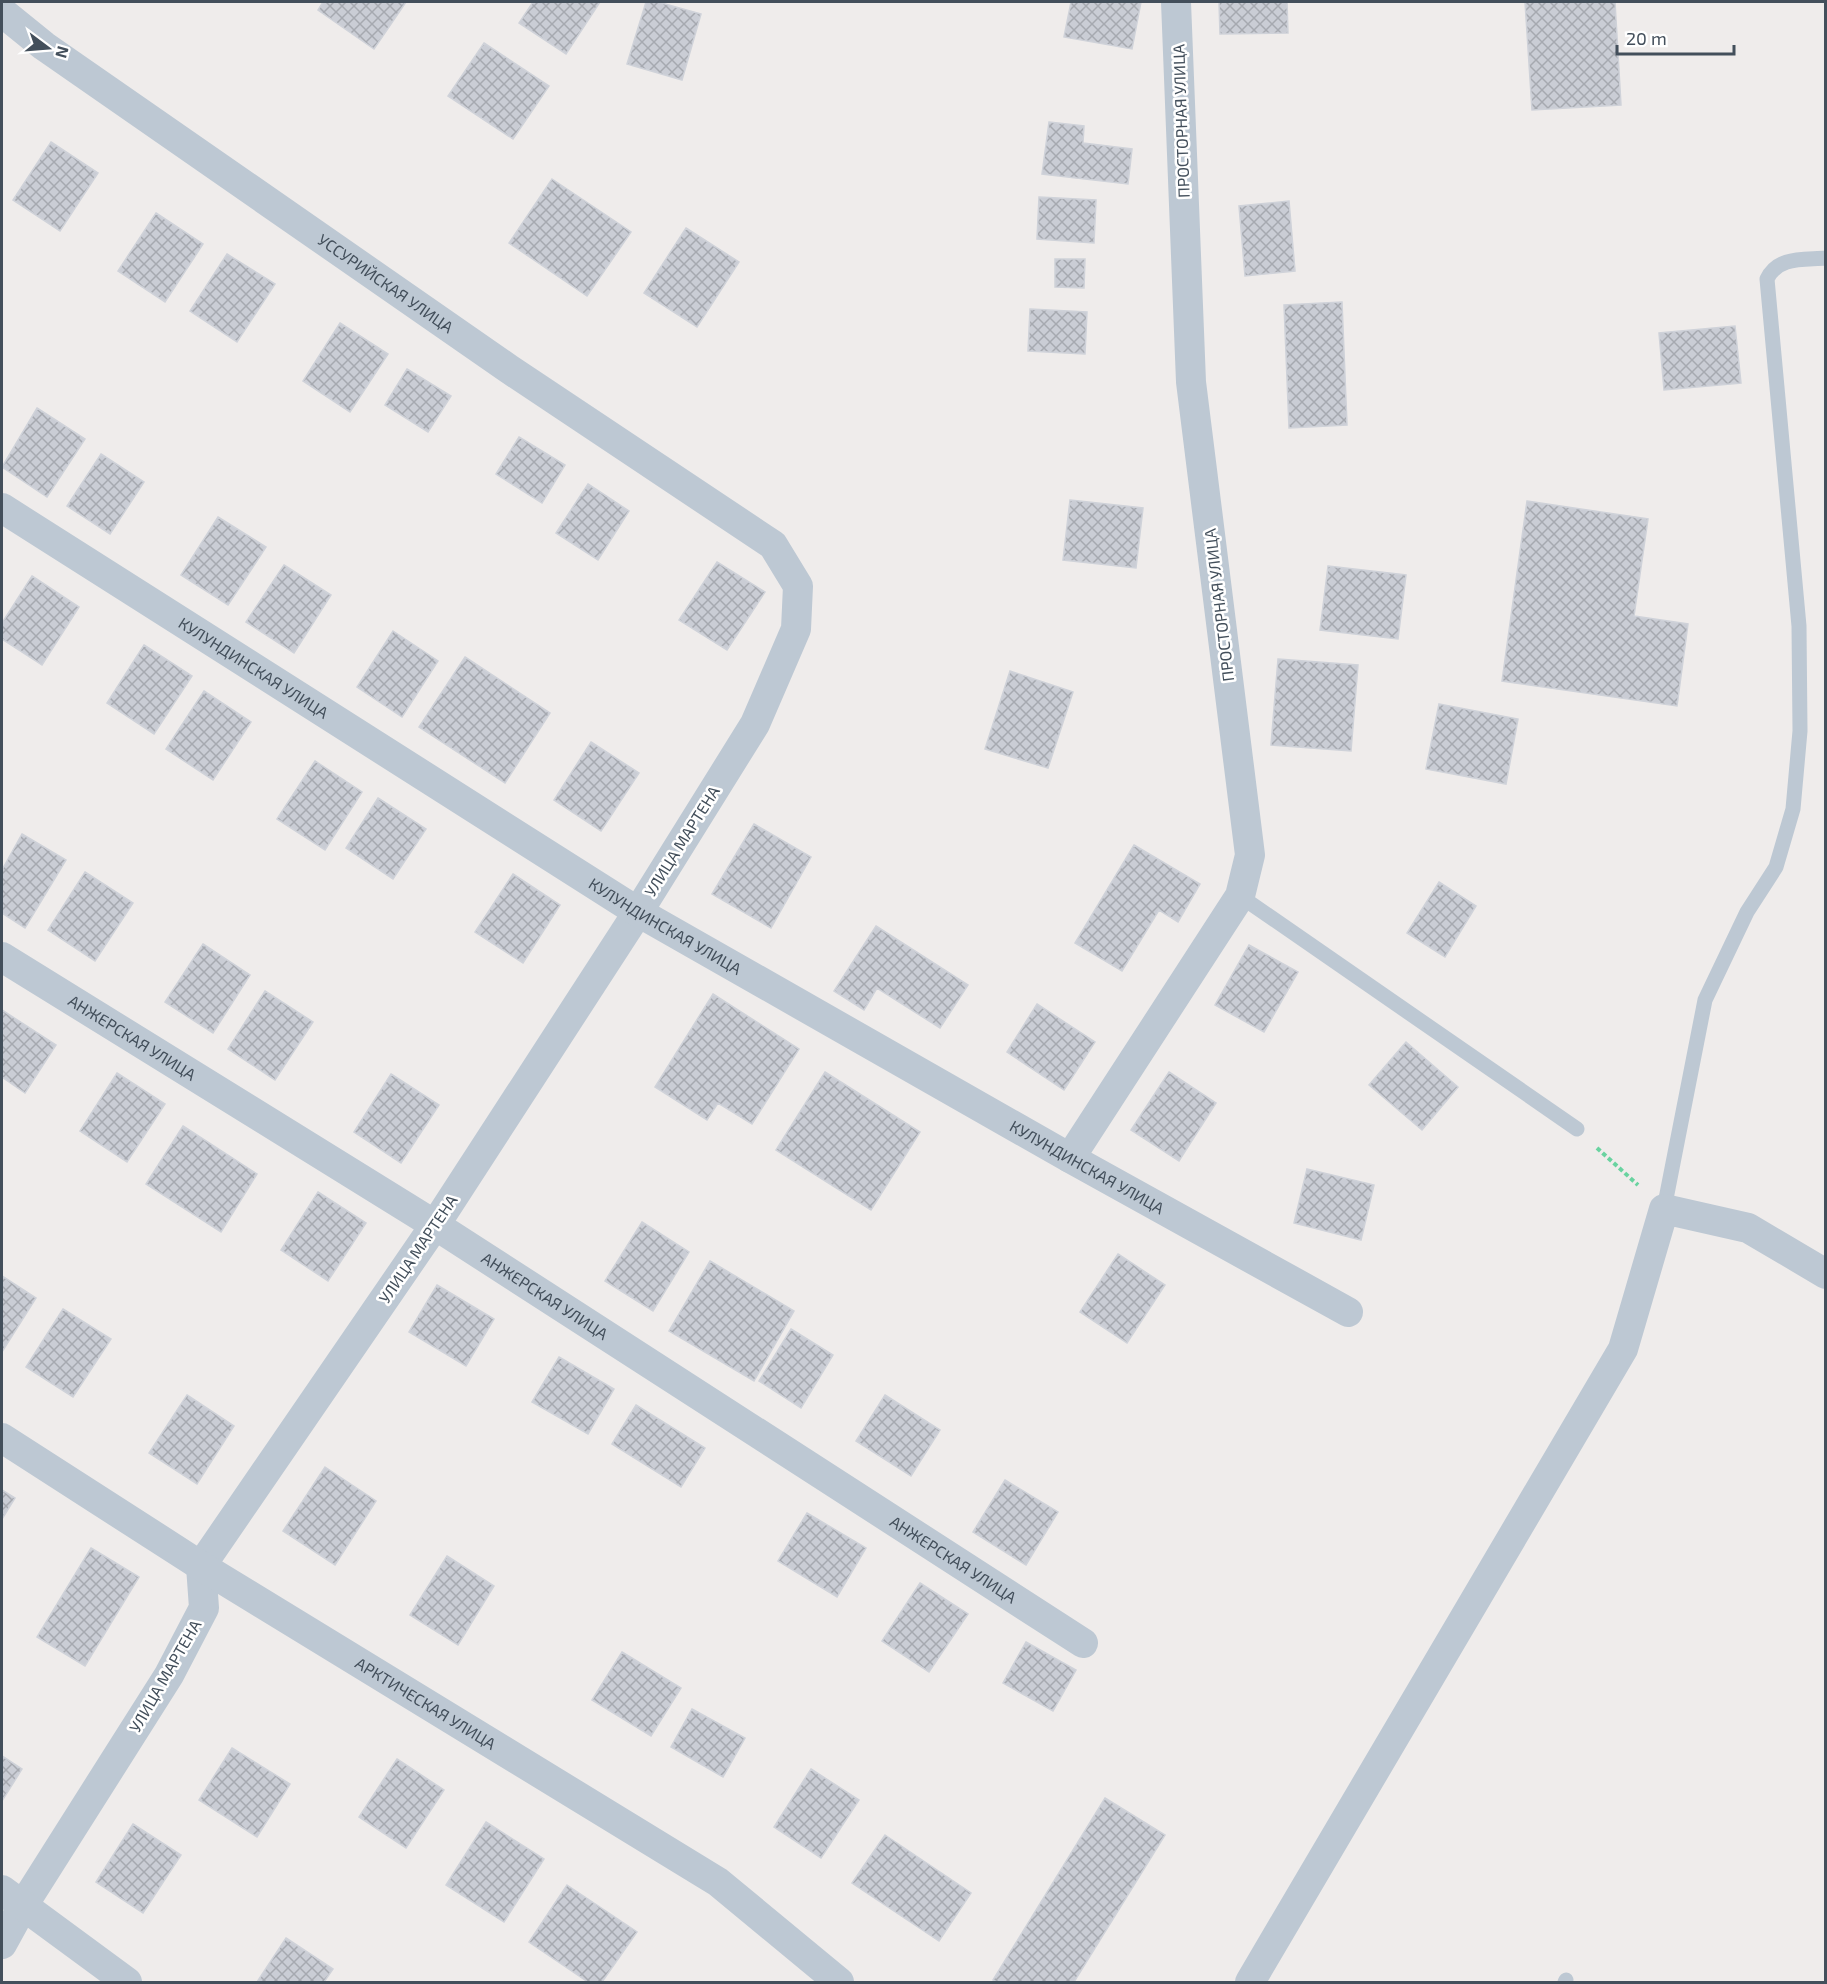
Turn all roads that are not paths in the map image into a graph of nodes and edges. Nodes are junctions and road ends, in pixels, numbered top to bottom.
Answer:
1 (1176, 2) edge
2 (2, 12) edge
3 (1826, 258) edge
4 (2, 508) edge
5 (773, 545) joint
6 (1240, 896) junction
7 (638, 912) junction
8 (2, 957) edge
9 (1577, 1129) road end
10 (1070, 1158) junction
11 (1664, 1209) junction
12 (435, 1225) junction
13 (1826, 1274) edge
14 (1348, 1312) dead end
15 (2, 1438) edge
16 (201, 1566) junction
17 (1083, 1642) dead end
18 (13, 1897) edge
19 (2, 1944) edge
20 (127, 1983) edge
21 (839, 1983) edge
22 (1250, 1983) edge

1 - 6 street, ПРОСТОРНАЯ УЛИЦА
2 - 5 street, УССУРИЙСКАЯ УЛИЦА
3 - 11 lane
4 - 7 street, КУЛУНДИНСКАЯ УЛИЦА
5 - 7 street, УЛИЦА МАРТЕНА
6 - 9 lane
6 - 10 street, ПРОСТОРНАЯ УЛИЦА
7 - 10 street, КУЛУНДИНСКАЯ УЛИЦА
7 - 12 street, УЛИЦА МАРТЕНА
8 - 12 street, АНЖЕРСКАЯ УЛИЦА
10 - 14 street, КУЛУНДИНСКАЯ УЛИЦА
11 - 13 street
11 - 22 street
12 - 16 street, УЛИЦА МАРТЕНА
12 - 17 street, АНЖЕРСКАЯ УЛИЦА
15 - 16 street, АРКТИЧЕСКАЯ УЛИЦА
16 - 18 street, УЛИЦА МАРТЕНА
16 - 21 street, АРКТИЧЕСКАЯ УЛИЦА
18 - 19 street, УЛИЦА МАРТЕНА
18 - 20 street

